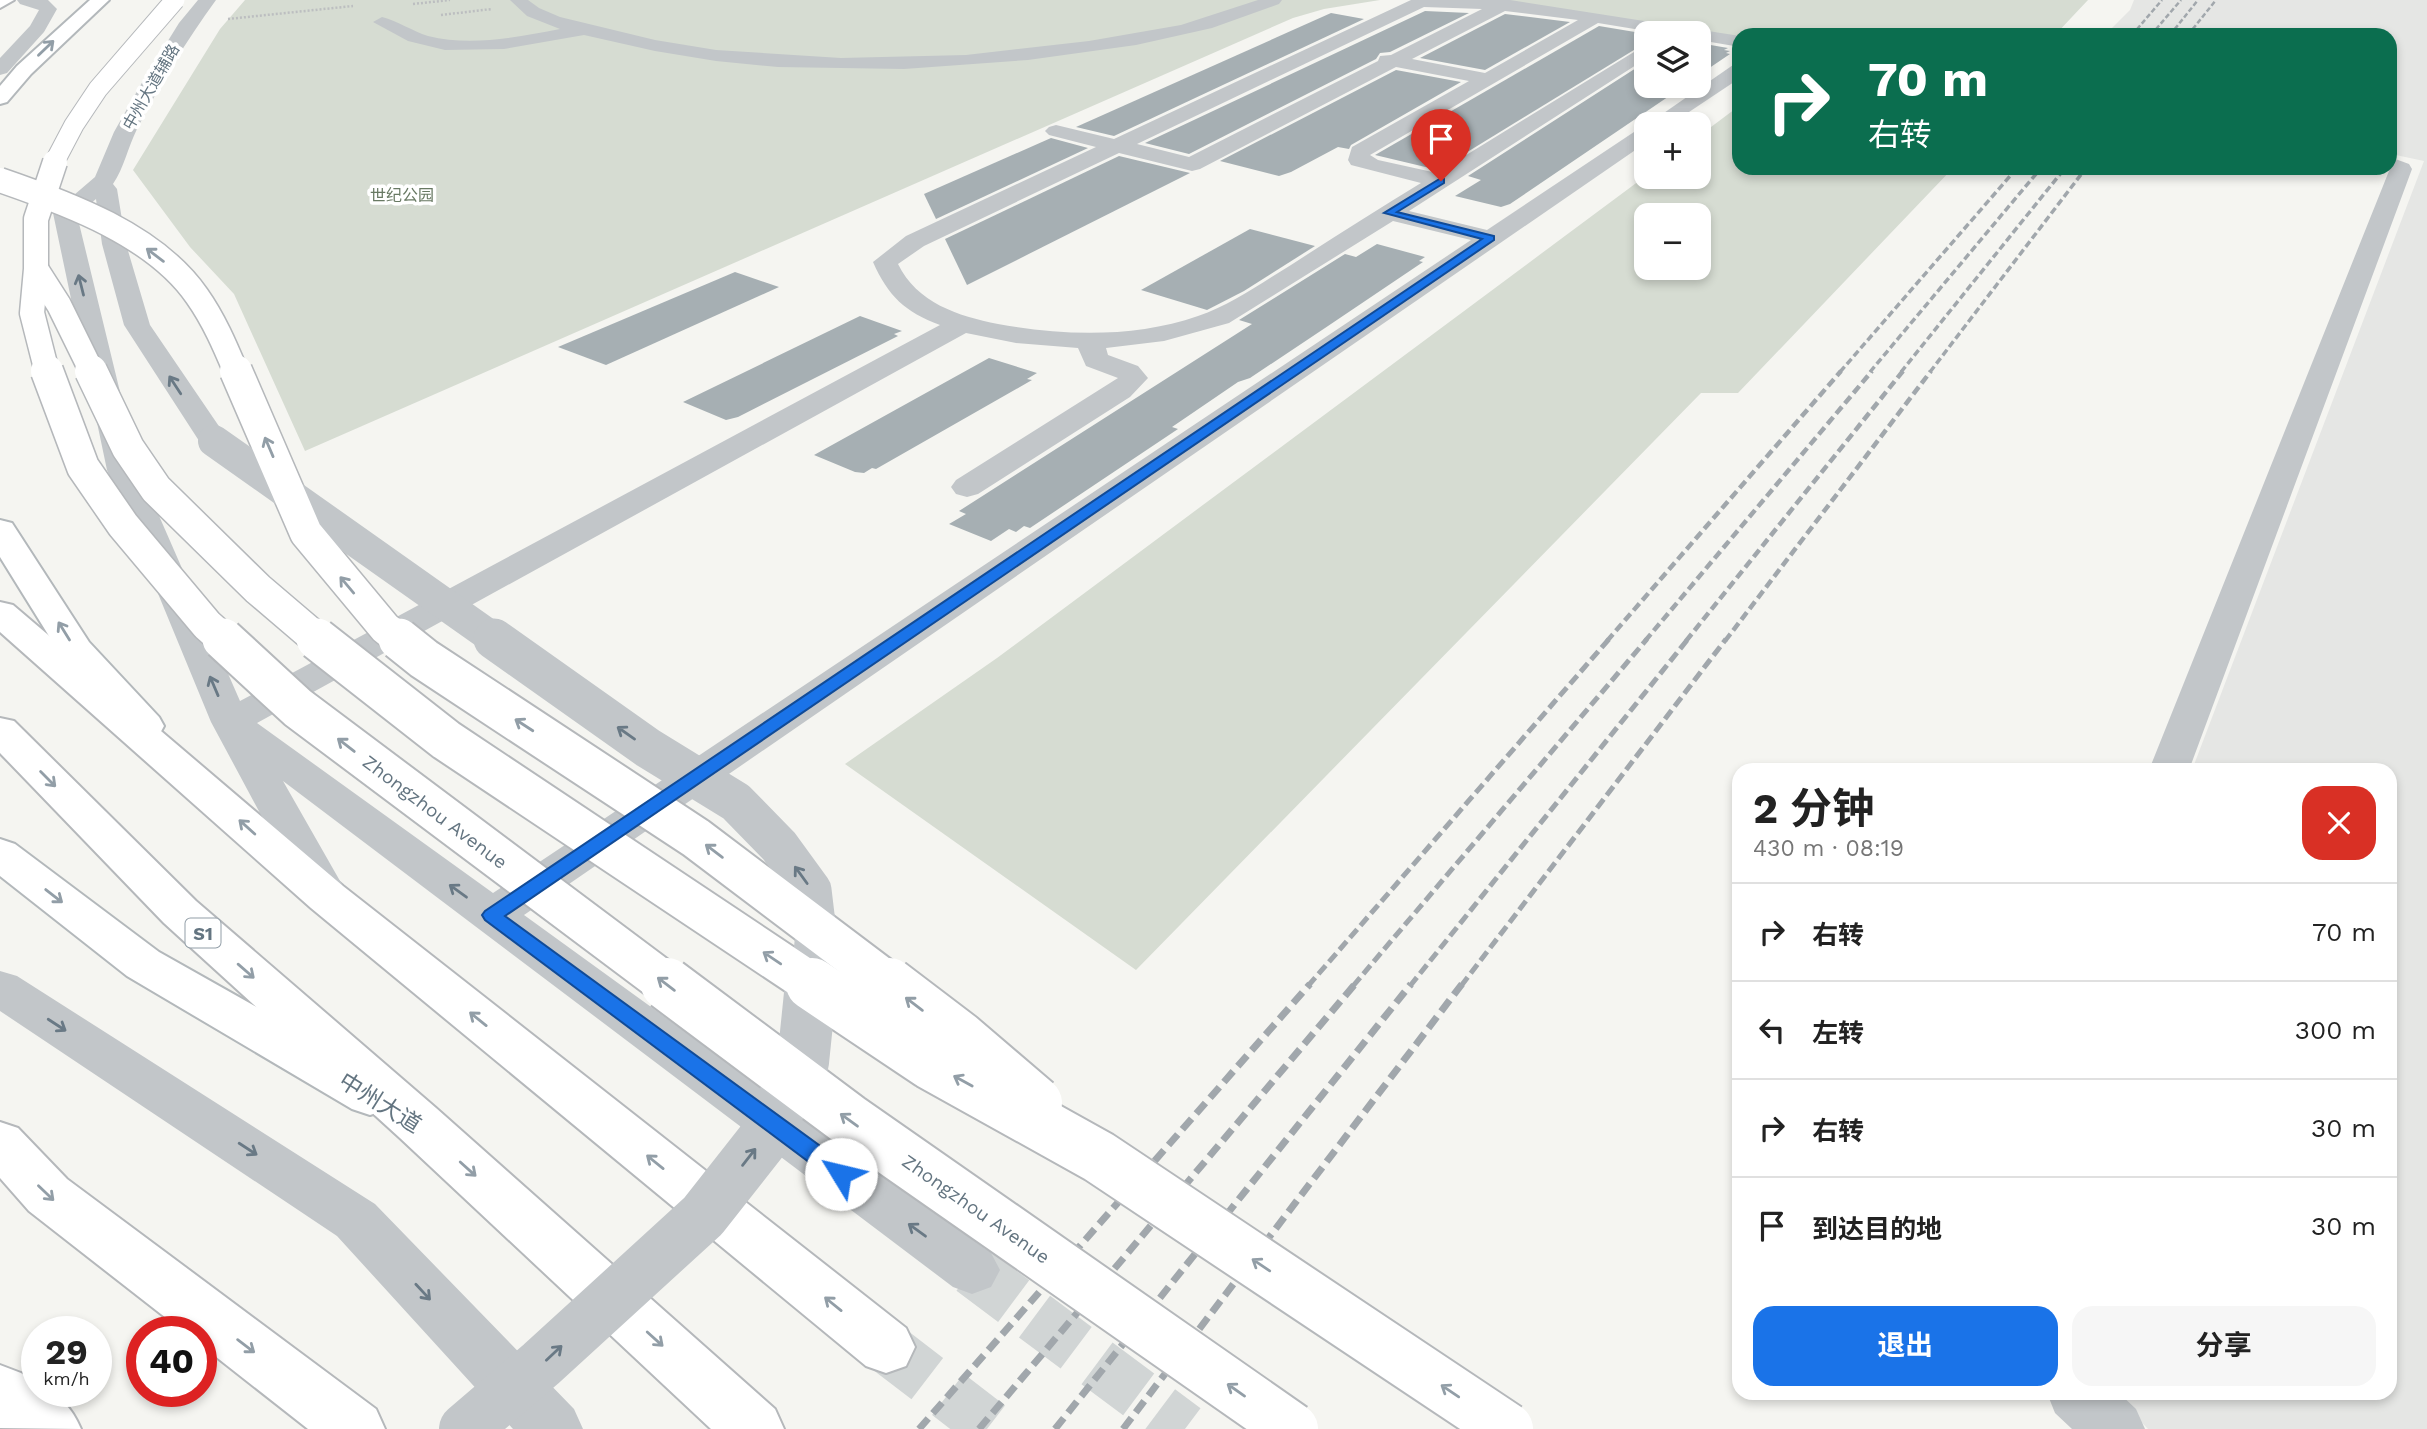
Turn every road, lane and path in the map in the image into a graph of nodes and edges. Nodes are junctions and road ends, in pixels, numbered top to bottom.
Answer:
1 (5, 0) edge
2 (26, 0) edge
3 (100, 0) edge
4 (207, 0) edge
5 (1273, 0) edge
6 (0, 3) edge
7 (521, 3) edge
8 (1507, 3) junction
9 (353, 6) dead end
10 (182, 12) edge
11 (1596, 17) junction
12 (382, 22) joint
13 (1634, 24) edge
14 (584, 29) junction
15 (1711, 37) edge
16 (1732, 41) edge
17 (1323, 47) junction
18 (1634, 58) edge
19 (1394, 61) junction
20 (0, 69) edge
21 (1732, 74) edge
22 (1488, 79) junction
23 (0, 99) edge
24 (1676, 112) edge
25 (1056, 131) dead end
26 (1634, 141) edge
27 (1116, 146) junction
28 (2397, 167) edge
29 (0, 180) edge
30 (105, 180) junction
31 (1441, 181) junction
32 (1389, 213) junction
33 (1490, 238) junction
34 (36, 269) junction
35 (962, 324) junction
36 (1093, 340) junction
37 (967, 487) dead end
38 (0, 530) edge
39 (0, 613) edge
40 (230, 723) junction
41 (0, 730) edge
42 (2172, 763) edge
43 (188, 775) junction
44 (0, 854) edge
45 (327, 897) junction
46 (492, 915) junction
47 (0, 988) edge
48 (418, 1123) junction
49 (0, 1143) edge
50 (1099, 1157) junction
51 (972, 1270) tunnel mouth
52 (886, 1347) tunnel mouth
53 (0, 1393) edge
54 (2084, 1400) edge
55 (51, 1429) edge
56 (355, 1429) edge
57 (465, 1429) edge
58 (552, 1429) edge
59 (754, 1429) edge
60 (1292, 1429) edge
61 (1507, 1429) edge
62 (2115, 1429) edge

1 - 6 main road
2 - 20 street
23 -> 3 main road
4 - 10 street, 中州大道辅路
5 - 14 street
7 - 12 path
7 - 14 street
8 - 11 street
8 - 17 street
8 - 19 street
9 - 10 path
10 - 30 street, 中州大道辅路
10 - 34 main road, Zhongzhou Avenue, bridge
11 - 13 street
11 - 22 street
12 - 14 street
15 - 16 street
17 - 19 street
17 - 27 street
18 - 31 street
19 - 22 street
19 - 27 street
21 - 24 street
22 - 31 street
25 - 27 street
26 - 33 street
27 - 35 street
28 - 42 street
50 -> 29 main road, bridge
40 -> 30 street
57 -> 30 street, bridge
31 - 32 street
32 - 33 street
32 - 36 street
33 - 46 street
50 -> 34 main road, bridge
60 -> 34 main road, Zhongzhou Avenue, bridge
35 - 36 street
35 - 40 street
36 - 37 street
43 -> 38 main road
39 - 43 main road
40 - 45 street
46 -> 40 street
41 -> 48 main road, S1
45 -> 43 main road
44 -> 48 main road, 中州大道
52 -> 45 main road
51 -> 46 street
47 -> 58 street
48 -> 59 main road, 中州大道
49 -> 56 main road
61 -> 50 main road, bridge
53 - 55 main road
54 - 62 street

